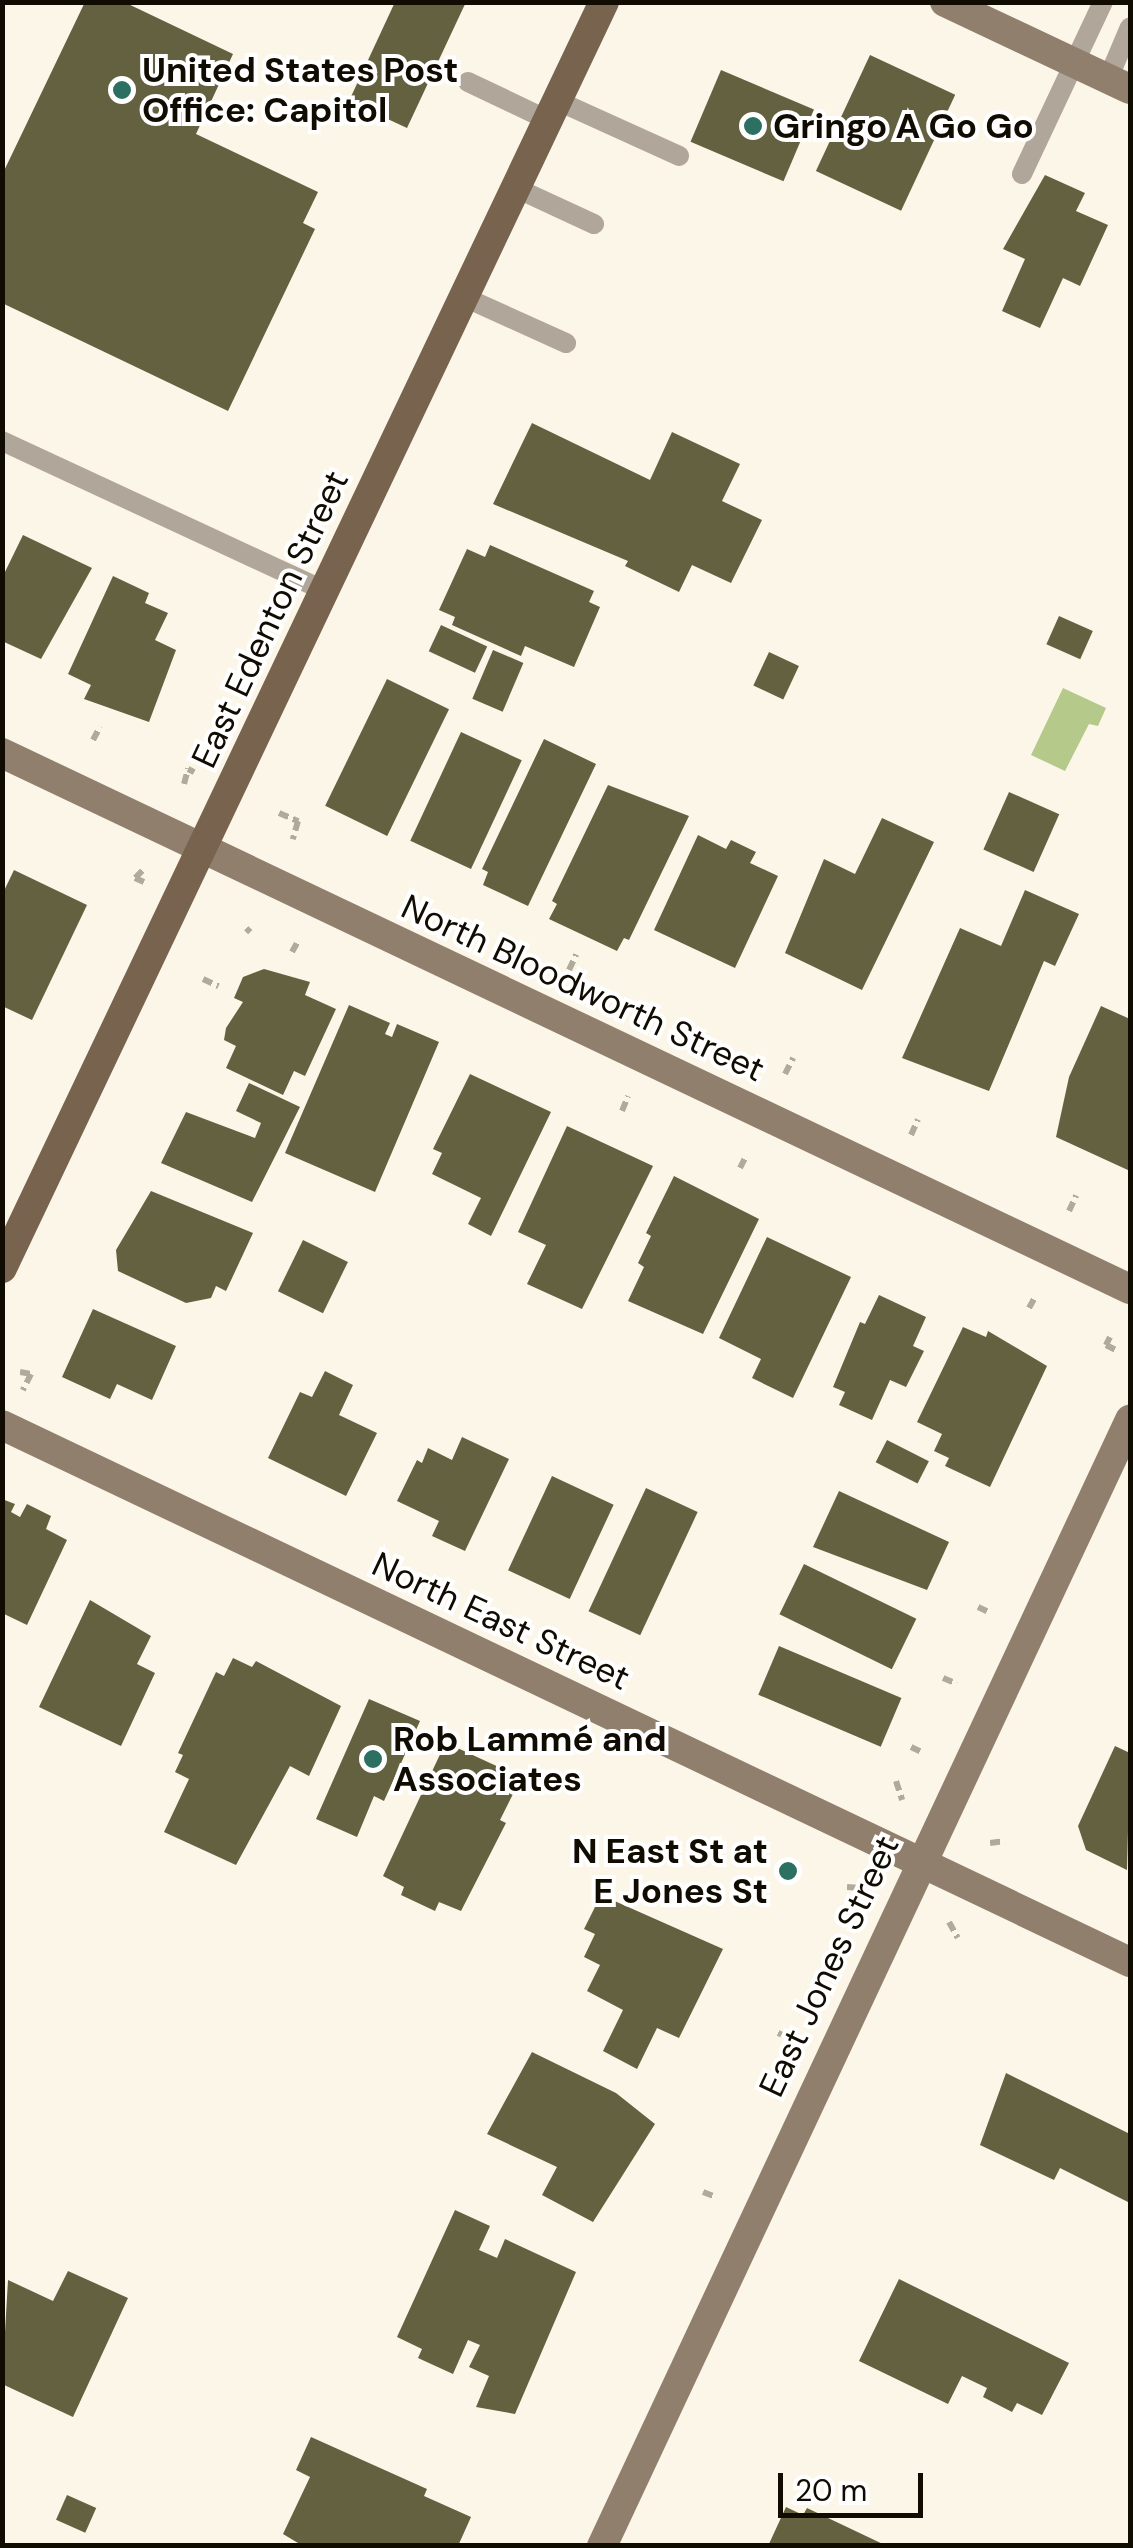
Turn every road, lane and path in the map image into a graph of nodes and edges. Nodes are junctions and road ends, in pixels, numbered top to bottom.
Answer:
1 (604, 2) edge
2 (945, 2) edge
3 (1103, 2) edge
4 (1130, 26) edge
5 (1076, 64) junction
6 (468, 82) dead end
7 (1119, 84) edge
8 (553, 110) junction
9 (679, 156) dead end
10 (1022, 174) dead end
11 (516, 188) junction
12 (594, 224) dead end
13 (464, 297) junction
14 (566, 343) dead end
15 (2, 441) edge
16 (324, 591) junction
17 (100, 727) dead end
18 (93, 740) dead end
19 (2, 753) edge
20 (188, 768) dead end
21 (184, 784) dead end
22 (279, 813) dead end
23 (293, 839) dead end
24 (202, 848) junction
25 (144, 868) dead end
26 (135, 878) dead end
27 (298, 941) dead end
28 (292, 952) dead end
29 (576, 954) dead end
30 (569, 970) dead end
31 (203, 979) dead end
32 (218, 986) dead end
33 (793, 1058) dead end
34 (785, 1074) dead end
35 (628, 1096) dead end
36 (622, 1111) dead end
37 (918, 1119) dead end
38 (910, 1136) dead end
39 (745, 1158) dead end
40 (740, 1168) dead end
41 (1076, 1196) dead end
42 (1069, 1211) dead end
43 (2, 1268) edge
44 (1130, 1290) edge
45 (1034, 1300) dead end
46 (1029, 1308) dead end
47 (1110, 1337) dead end
48 (1116, 1350) dead end
49 (20, 1372) dead end
50 (23, 1390) dead end
51 (1130, 1420) edge
52 (2, 1425) edge
53 (978, 1607) dead end
54 (991, 1612) dead end
55 (944, 1678) dead end
56 (957, 1684) dead end
57 (911, 1747) dead end
58 (924, 1754) dead end
59 (896, 1782) dead end
60 (902, 1800) dead end
61 (1005, 1841) dead end
62 (990, 1843) dead end
63 (918, 1862) junction
64 (847, 1887) dead end
65 (860, 1888) dead end
66 (948, 1921) dead end
67 (958, 1938) dead end
68 (1130, 1962) edge
69 (778, 2033) dead end
70 (792, 2039) dead end
71 (703, 2192) dead end
72 (716, 2197) dead end
73 (602, 2546) edge

1 - 8 main road, East Edenton Street
2 - 5 street
3 - 5 lane
4 - 7 lane
5 - 7 street
5 - 10 lane
6 - 8 lane
8 - 9 lane
8 - 11 main road, East Edenton Street
11 - 12 lane
11 - 13 main road, East Edenton Street
13 - 14 lane
13 - 16 main road, East Edenton Street
15 - 16 lane
16 - 24 main road, East Edenton Street
17 - 18 path
19 - 24 street, North Bloodworth Street
20 - 21 path
22 - 23 path
24 - 43 main road, East Edenton Street
24 - 44 street, North Bloodworth Street
25 - 26 path
27 - 28 path
29 - 30 path
31 - 32 path
33 - 34 path
35 - 36 path
37 - 38 path
39 - 40 path
41 - 42 path
45 - 46 path
47 - 48 path
49 - 50 path
51 - 63 street, East Jones Street
52 - 63 street, North East Street
53 - 54 path
55 - 56 path
57 - 58 path
59 - 60 path
61 - 62 path
63 - 68 street, North East Street
63 - 73 street, East Jones Street
64 - 65 path
66 - 67 path
69 - 70 path
71 - 72 path

